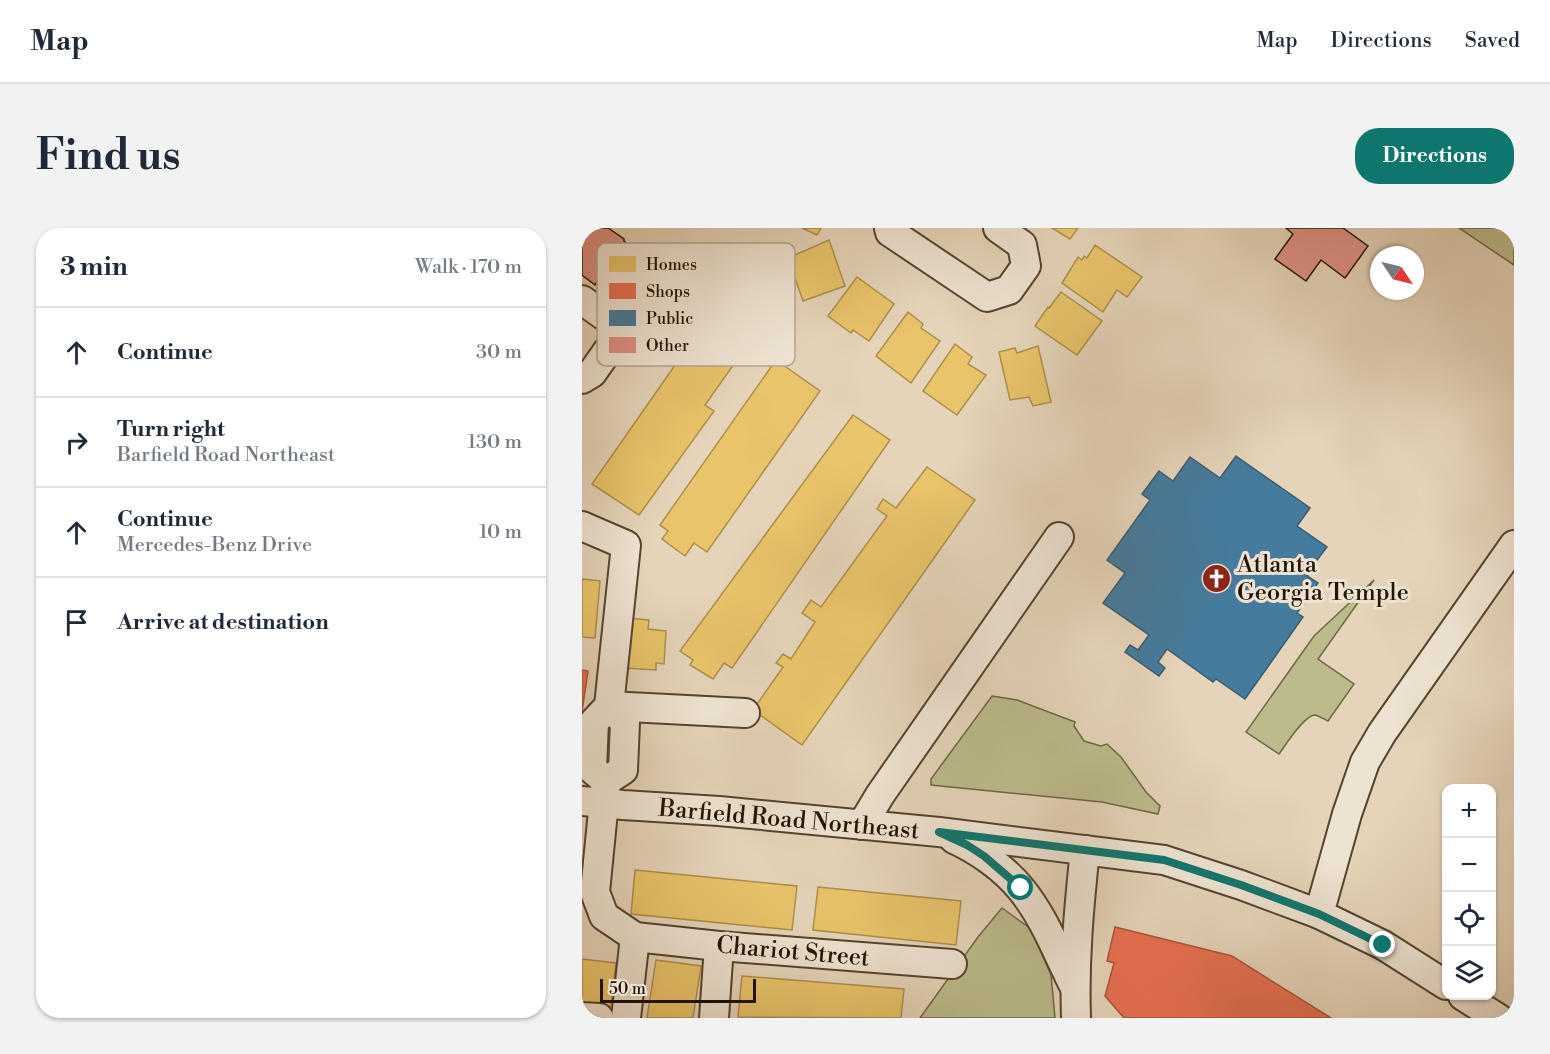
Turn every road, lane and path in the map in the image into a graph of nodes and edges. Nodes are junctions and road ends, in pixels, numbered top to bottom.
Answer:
1 (888, 228) edge
2 (998, 228) edge
3 (582, 300) edge
4 (597, 311) edge
5 (597, 366) edge
6 (582, 379) edge
7 (582, 526) edge
8 (1059, 537) dead end
9 (1514, 545) edge
10 (609, 706) junction
11 (745, 713) dead end
12 (597, 795) edge
13 (862, 825) junction
14 (939, 832) junction
15 (1084, 850) junction
16 (589, 891) edge
17 (1331, 919) junction
18 (635, 938) junction
19 (719, 946) junction
20 (952, 964) dead end
21 (1442, 982) edge
22 (1075, 988) junction
23 (1469, 1000) edge
24 (582, 1017) edge
25 (599, 1018) edge
26 (626, 1018) edge
27 (714, 1018) edge
28 (1076, 1018) edge
29 (1498, 1018) edge

1 - 2 street
3 - 4 street
5 - 6 street
7 - 10 street
8 - 13 street
9 - 17 street
10 - 11 street
10 - 12 street
12 - 13 street, Barfield Road Northeast
12 - 16 street
13 - 14 street, Barfield Road Northeast
14 - 15 street, Barfield Road Northeast
14 - 22 street
15 - 17 street, Barfield Road Northeast
15 - 22 street
16 - 18 street
17 - 21 street, Barfield Road Northeast
18 - 19 street, Chariot Street
18 - 26 street
19 - 20 street, Chariot Street
19 - 27 street
22 - 28 street
23 - 29 street
24 - 25 street

